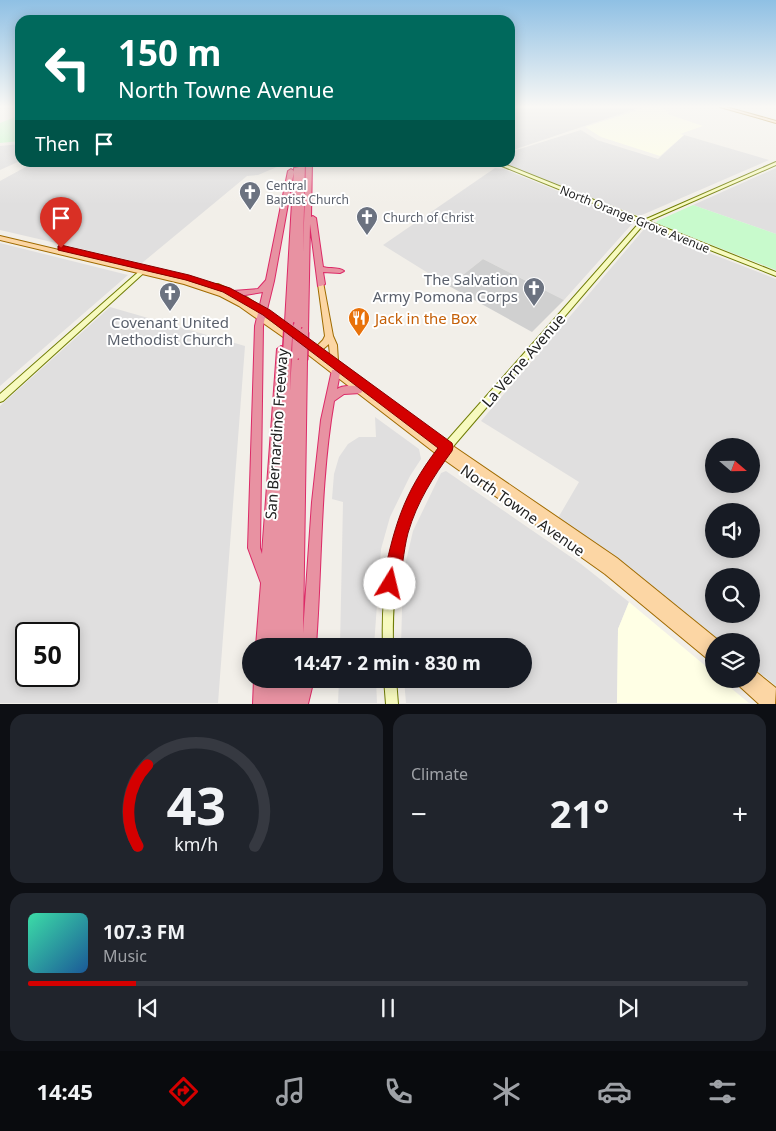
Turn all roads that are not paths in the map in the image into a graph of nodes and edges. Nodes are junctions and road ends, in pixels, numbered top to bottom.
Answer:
1 (776, 163) edge
2 (291, 167) edge
3 (297, 167) edge
4 (302, 167) edge
5 (309, 167) edge
6 (309, 167) edge
7 (506, 167) edge
8 (291, 171) junction
9 (643, 222) junction
10 (0, 234) edge
11 (0, 238) edge
12 (319, 268) junction
13 (144, 269) junction
14 (340, 271) dead end
15 (776, 274) edge
16 (270, 281) junction
17 (321, 284) joint
18 (233, 294) junction
19 (262, 314) junction
20 (294, 325) junction
21 (329, 336) junction
22 (300, 354) junction
23 (334, 369) junction
24 (358, 390) junction
25 (0, 399) edge
26 (330, 400) junction
27 (444, 450) junction
28 (267, 583) junction
29 (705, 637) edge
30 (264, 638) edge
31 (274, 638) edge
32 (285, 638) edge
33 (296, 638) edge
34 (310, 638) edge
35 (388, 638) edge
36 (705, 650) edge
37 (760, 683) edge
38 (261, 688) edge
39 (271, 688) edge
40 (284, 688) edge
41 (295, 688) edge
42 (305, 688) edge
43 (391, 688) edge
44 (750, 688) edge
45 (776, 696) edge
46 (260, 704) edge
47 (270, 704) edge
48 (283, 704) edge
49 (295, 704) edge
50 (301, 704) edge
51 (392, 704) edge
52 (769, 704) edge

1 - 9 main road, La Verne Avenue
2 - 8 highway, San Bernardino Freeway
3 - 20 highway
4 - 20 highway
5 - 20 highway, San Bernardino Freeway
6 - 12 highway
7 - 9 main road, North Orange Grove Avenue
8 - 16 highway
8 - 20 highway, San Bernardino Freeway
9 - 15 main road, North Orange Grove Avenue
9 - 27 main road, La Verne Avenue
10 - 13 main road, North Towne Avenue
11 - 13 main road, North Towne Avenue
12 - 14 highway
12 - 17 highway
13 - 18 main road, North Towne Avenue
13 - 19 main road, North Towne Avenue
13 - 25 main road
16 - 18 highway
16 - 19 highway
17 - 21 main road
18 - 19 main road, North Towne Avenue
19 - 22 main road, North Towne Avenue
19 - 28 highway
20 - 22 highway, San Bernardino Freeway, bridge
20 - 22 highway, bridge
21 - 22 main road
21 - 23 main road
22 - 23 main road, North Towne Avenue
22 - 28 highway, San Bernardino Freeway
22 - 31 highway
22 - 32 highway
22 - 33 highway, San Bernardino Freeway
23 - 24 main road, North Towne Avenue
23 - 26 highway
23 - 27 main road, North Towne Avenue
24 - 26 highway
24 - 27 main road, North Towne Avenue
26 - 34 highway
27 - 29 main road, North Towne Avenue
27 - 35 main road, La Verne Avenue
27 - 36 main road, North Towne Avenue
28 - 30 highway, San Bernardino Freeway
37 - 45 main road
38 - 46 highway
39 - 47 highway
40 - 48 highway
41 - 49 highway
42 - 50 highway
43 - 51 main road
44 - 52 main road

